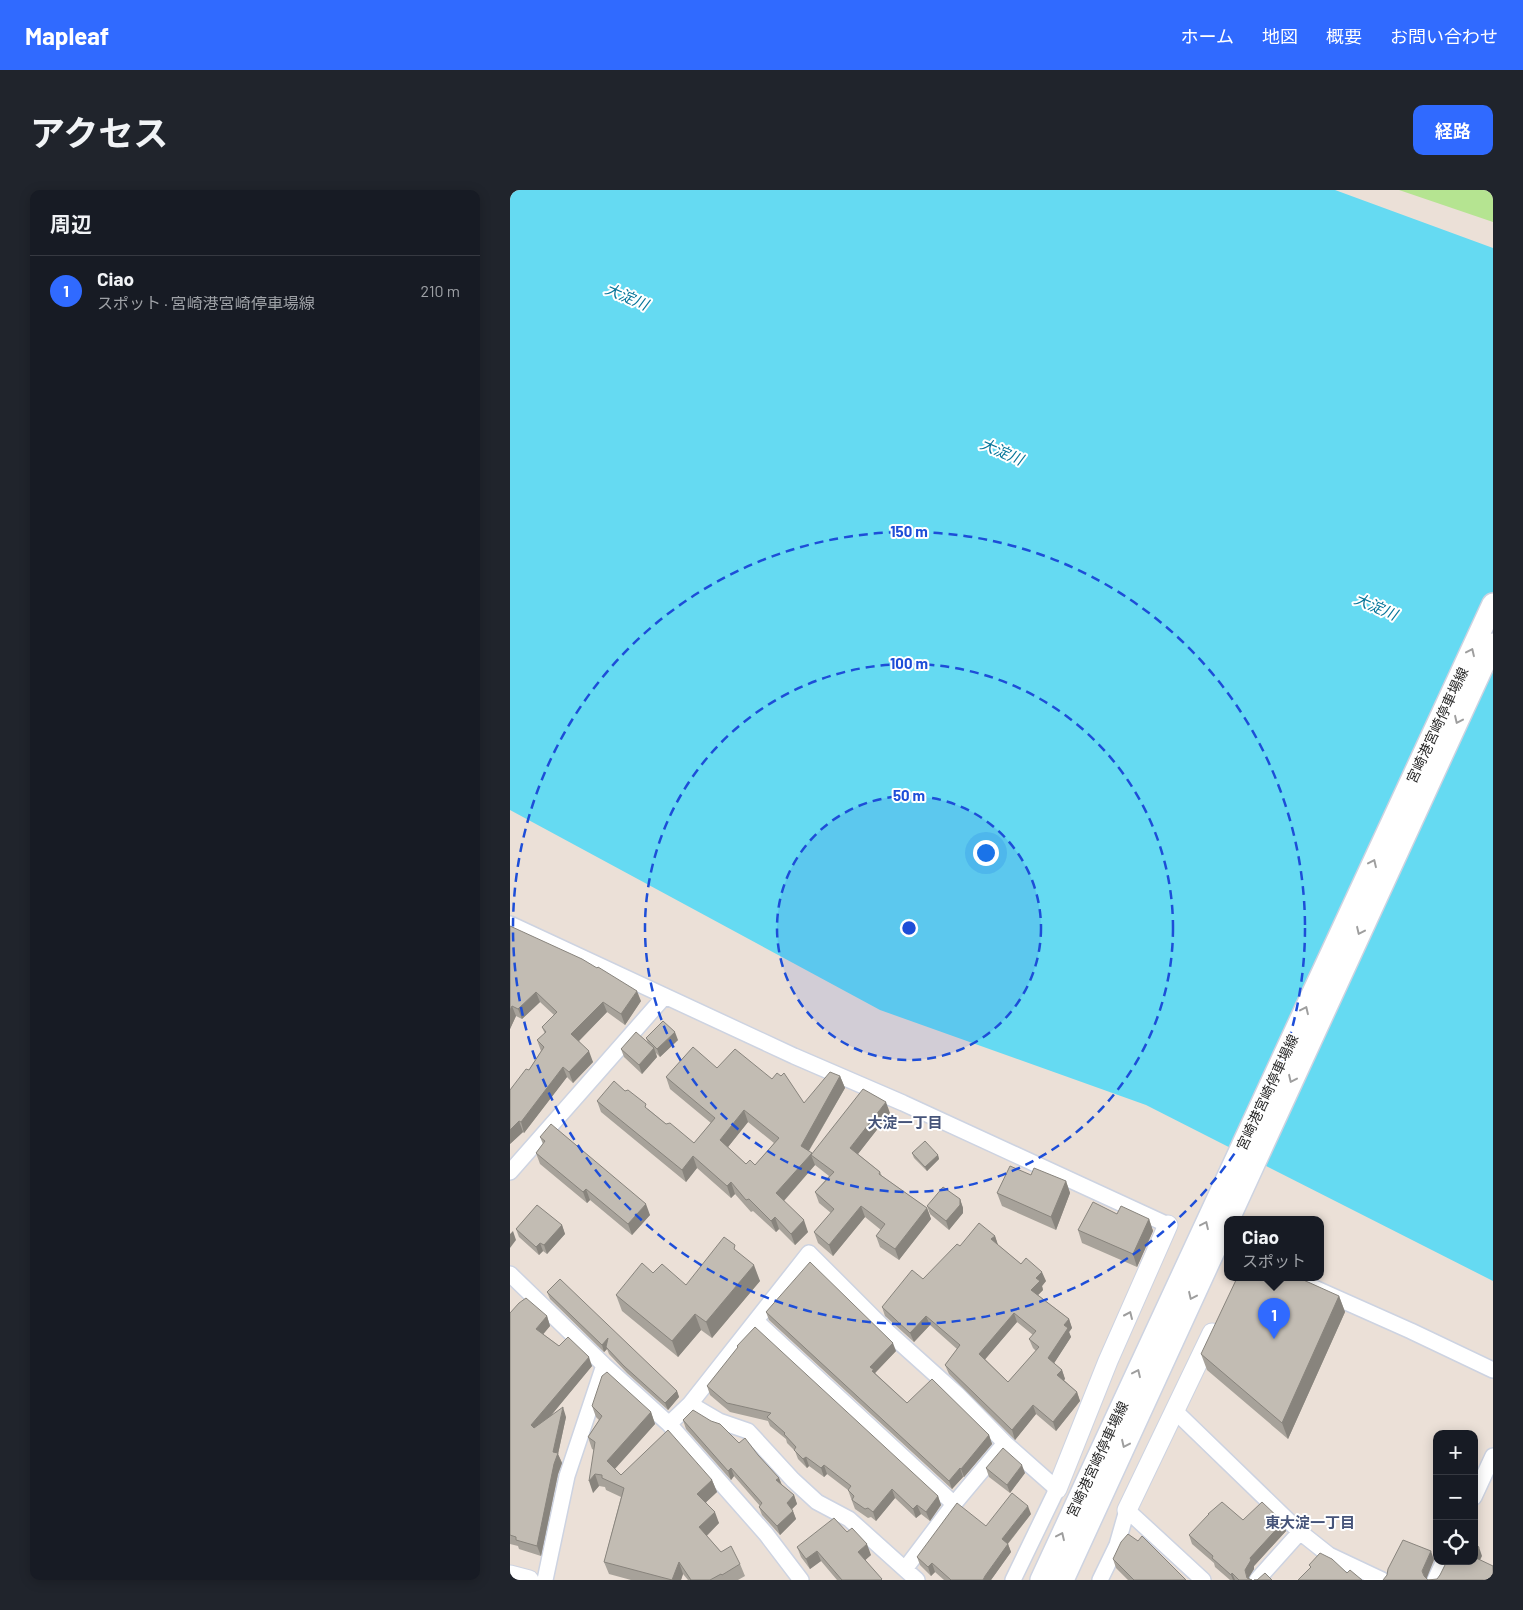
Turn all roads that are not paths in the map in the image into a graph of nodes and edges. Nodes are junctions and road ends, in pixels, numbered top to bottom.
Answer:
1 (1493, 604) edge
2 (1493, 644) edge
3 (510, 924) edge
4 (665, 996) junction
5 (510, 1172) edge
6 (1226, 1201) junction
7 (1168, 1225) joint
8 (510, 1274) edge
9 (1299, 1281) edge
10 (1222, 1313) edge
11 (756, 1321) junction
12 (604, 1365) junction
13 (1493, 1370) edge
14 (690, 1404) junction
15 (1175, 1411) junction
16 (669, 1424) junction
17 (1005, 1443) junction
18 (1493, 1456) edge
19 (1478, 1488) edge
20 (1057, 1489) junction
21 (954, 1504) junction
22 (1127, 1510) junction
23 (1300, 1532) junction
24 (1442, 1565) edge
25 (905, 1569) junction
26 (510, 1575) edge
27 (796, 1577) edge
28 (529, 1580) edge
29 (545, 1580) edge
30 (917, 1580) edge
31 (1013, 1580) edge
32 (1041, 1580) edge
33 (1063, 1580) edge
34 (1100, 1580) edge
35 (1203, 1580) edge
36 (1257, 1580) edge
37 (1382, 1580) edge
38 (1436, 1580) edge

6 -> 1 main road, 宮崎港宮崎停車場線
2 -> 6 main road, 宮崎港宮崎停車場線
3 - 4 street
4 - 5 street
4 - 7 street
32 -> 6 main road, 宮崎港宮崎停車場線
6 -> 33 main road, 宮崎港宮崎停車場線
20 -> 7 street
8 - 12 street
9 - 13 street
10 - 15 street
11 - 14 street
11 - 17 street
11 - 21 street
12 - 16 street
12 - 29 street
14 - 16 street
14 - 25 street
15 - 22 street
15 - 23 street
16 - 27 street
17 - 20 street
17 - 21 street
18 - 19 street
20 - 31 street
21 - 25 street
22 - 34 street
22 - 35 street
23 - 36 street
23 - 37 street
24 - 38 street
25 - 30 street
26 - 28 street

